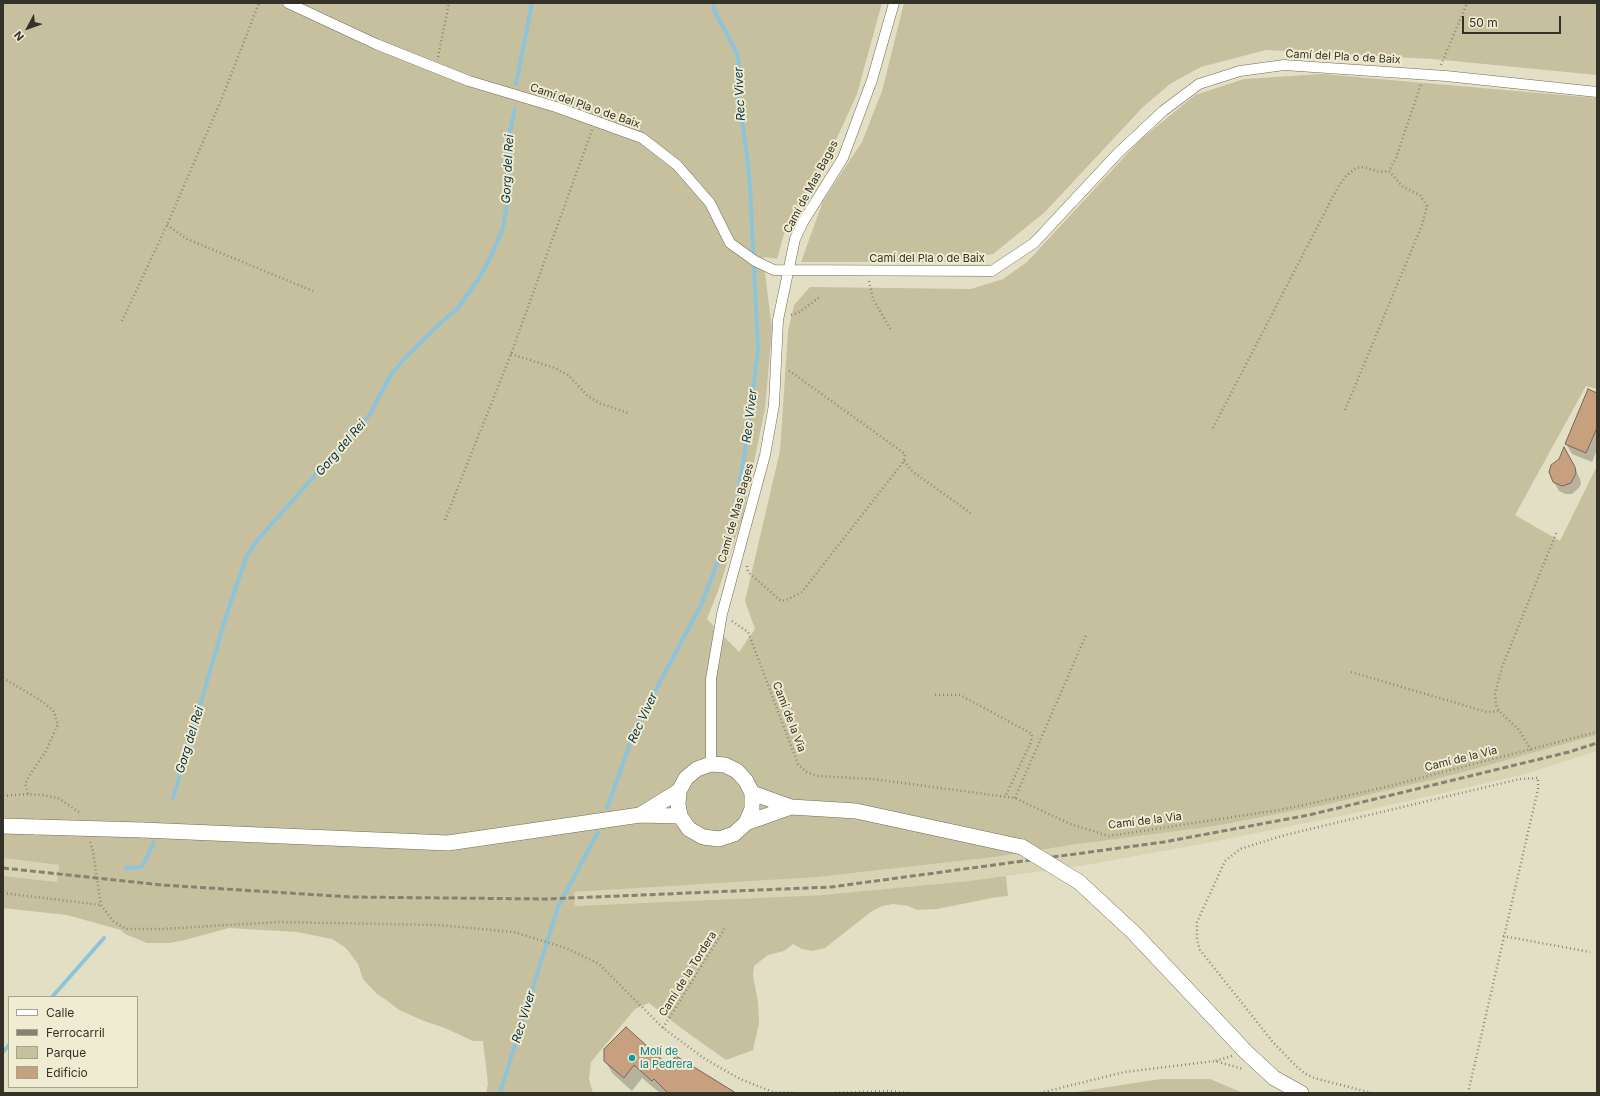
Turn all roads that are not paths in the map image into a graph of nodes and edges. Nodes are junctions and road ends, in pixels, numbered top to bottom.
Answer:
1 (288, 3) edge
2 (894, 3) edge
3 (1597, 92) edge
4 (788, 271) junction
5 (711, 764) junction
6 (679, 792) junction
7 (752, 793) junction
8 (791, 807) junction
9 (640, 815) junction
10 (680, 816) junction
11 (746, 823) junction
12 (3, 826) edge
13 (1301, 1093) edge

1 - 4 street, Camí del Pla o de Baix
2 - 4 street, Camí de Mas Bages
3 - 4 street, Camí del Pla o de Baix
4 - 5 street, Camí de Mas Bages
5 - 6 street
5 - 7 street
6 - 9 street
6 - 10 street
7 - 8 street
7 - 11 street
8 - 11 street
8 - 13 street, bridge
9 - 10 street
9 - 12 street, bridge
10 - 11 street

